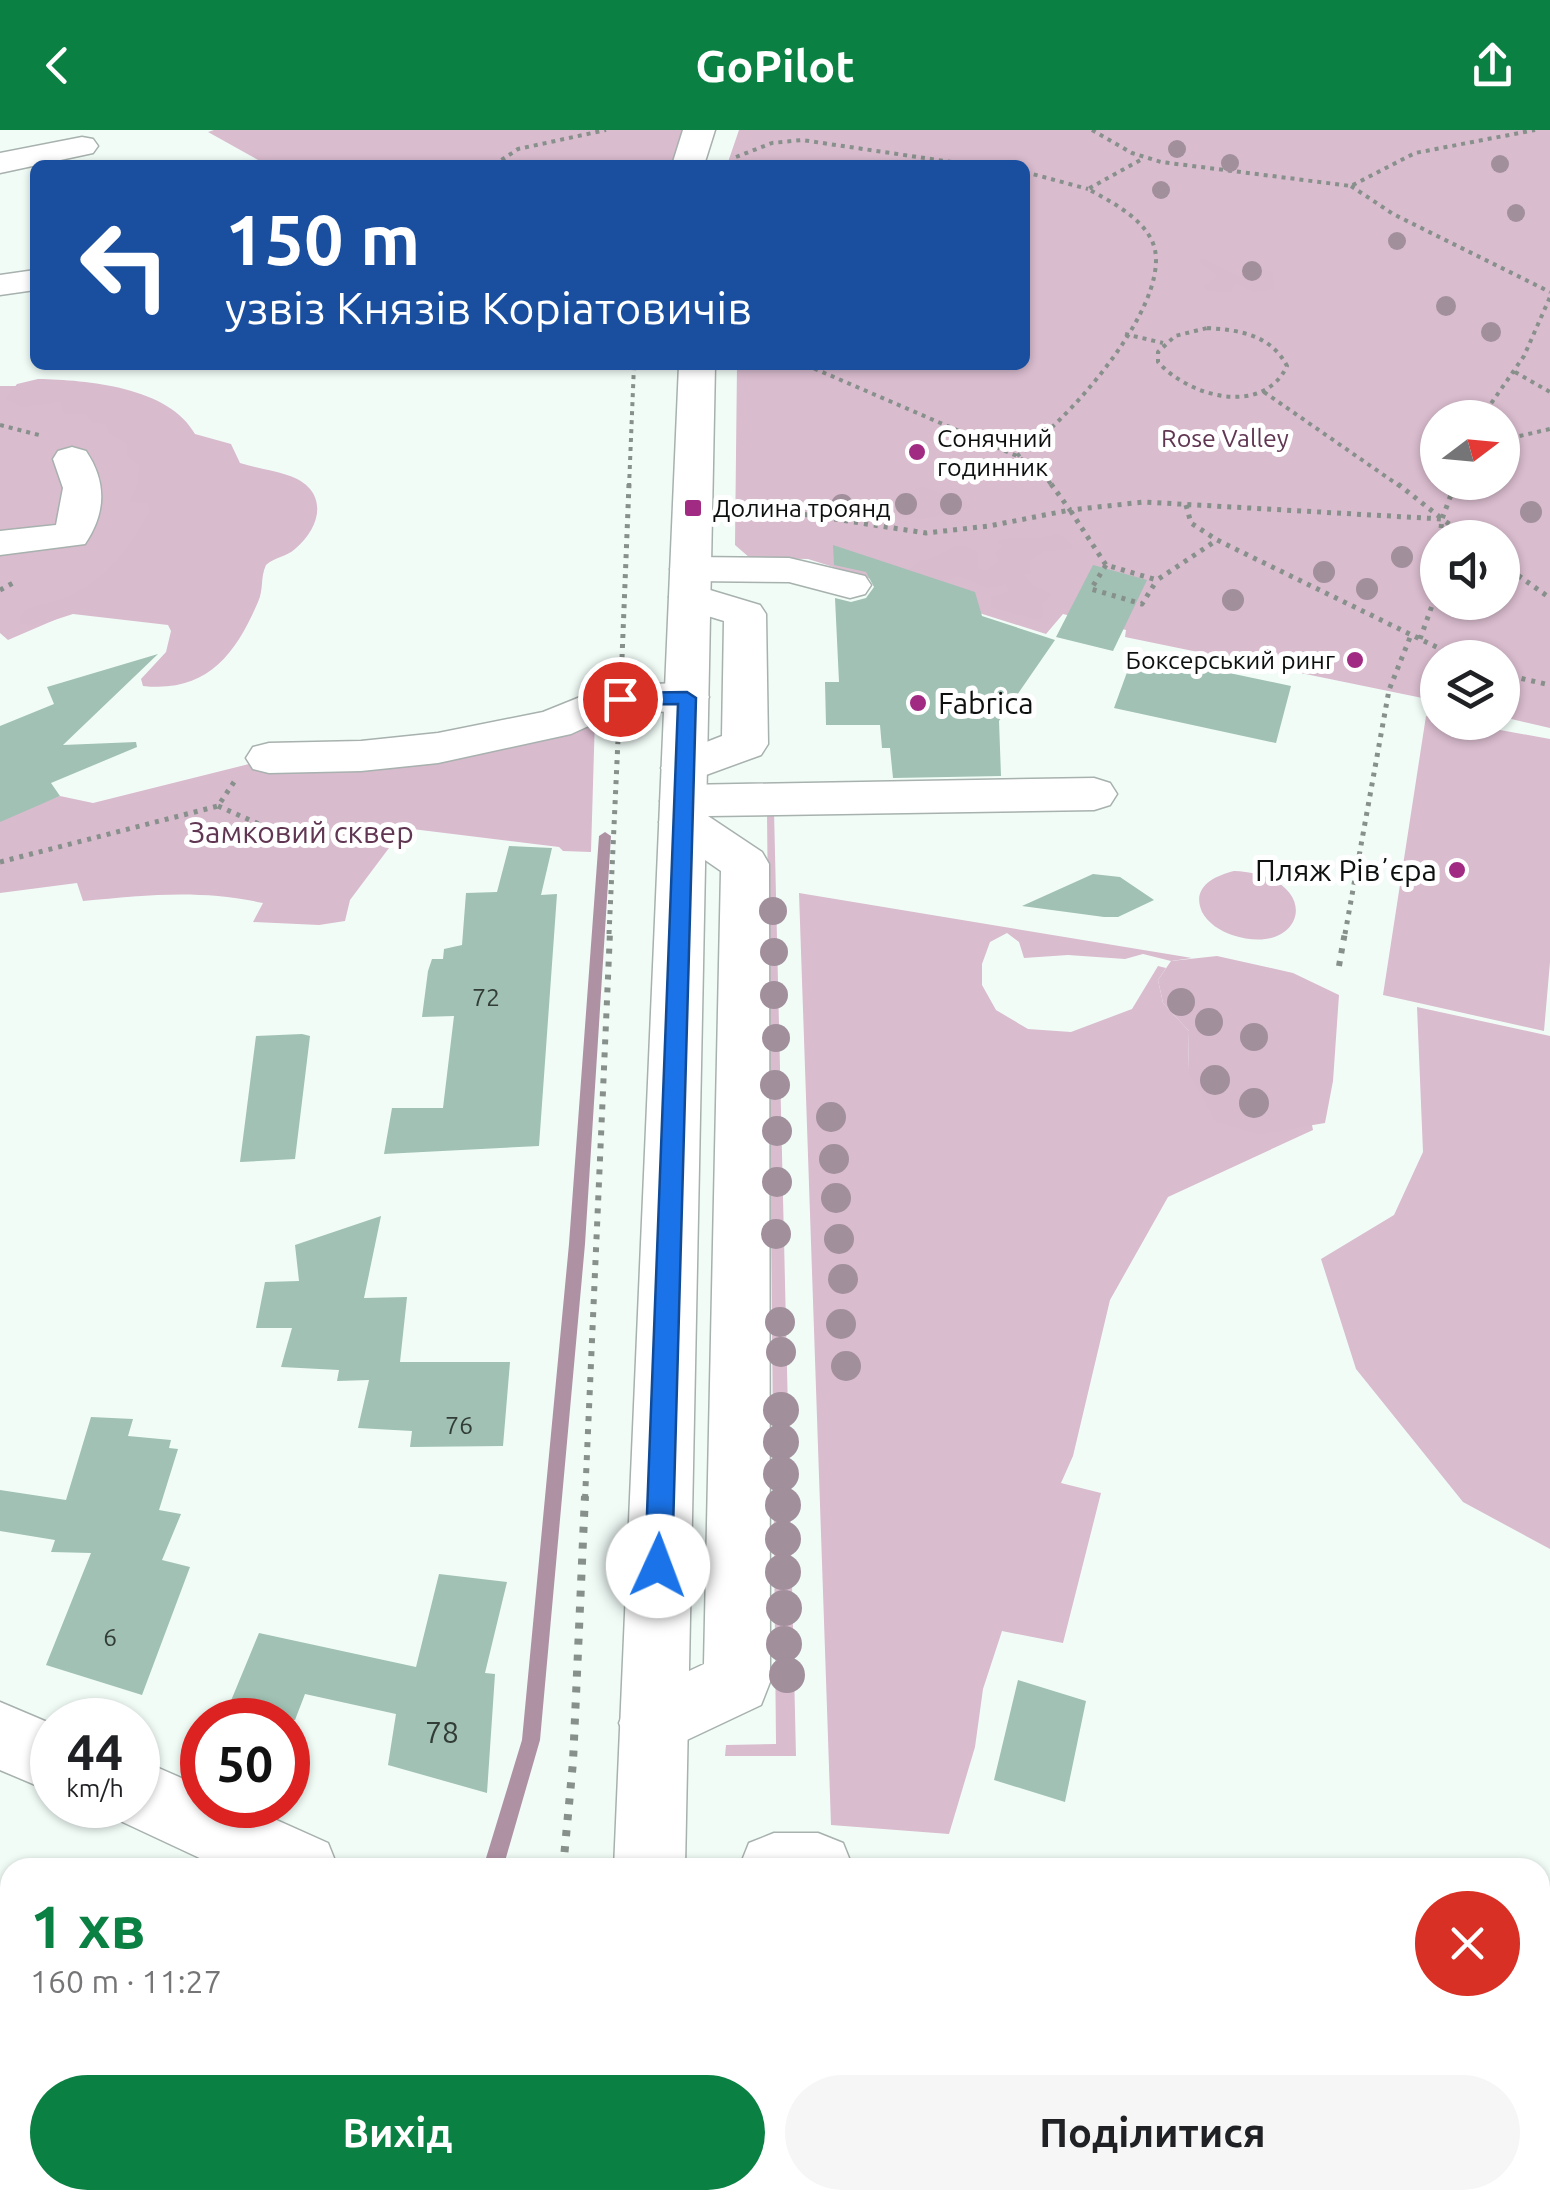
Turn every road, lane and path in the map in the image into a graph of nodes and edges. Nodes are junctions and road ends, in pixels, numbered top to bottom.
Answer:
1 (606, 130) edge
2 (699, 130) edge
3 (1092, 130) edge
4 (1526, 130) edge
5 (1535, 130) edge
6 (803, 131) edge
7 (815, 136) junction
8 (82, 147) edge
9 (1144, 158) junction
10 (734, 159) dead end
11 (501, 160) edge
12 (690, 160) edge
13 (936, 160) edge
14 (0, 162) edge
15 (1030, 173) edge
16 (1351, 186) junction
17 (1088, 189) junction
18 (30, 281) edge
19 (0, 285) edge
20 (1550, 295) edge
21 (1126, 334) junction
22 (1164, 343) junction
23 (634, 370) edge
24 (697, 370) edge
25 (818, 370) edge
26 (1514, 372) junction
27 (1264, 392) junction
28 (1550, 392) edge
29 (1494, 400) edge
30 (1550, 429) edge
31 (1520, 436) edge
32 (1017, 456) junction
33 (72, 459) dead end
34 (1449, 500) edge
35 (1186, 505) junction
36 (775, 510) dead end
37 (1070, 510) junction
38 (1442, 518) junction
39 (1445, 520) edge
40 (1217, 540) junction
41 (0, 543) edge
42 (1106, 565) junction
43 (1520, 577) edge
44 (1158, 580) junction
45 (691, 583) junction
46 (850, 586) dead end
47 (1550, 598) edge
48 (1430, 620) edge
49 (1411, 635) junction
50 (1420, 638) junction
51 (1424, 640) edge
52 (1520, 678) edge
53 (1550, 685) edge
54 (687, 698) junction
55 (620, 699) junction
56 (269, 758) dead end
57 (1094, 794) dead end
58 (683, 797) junction
59 (319, 842) dead end
60 (0, 862) edge
61 (1339, 966) dead end
62 (654, 1722) junction
63 (0, 1736) edge
64 (30, 1749) edge
65 (160, 1804) edge
66 (281, 1858) edge
67 (564, 1858) edge
68 (648, 1858) edge

1 - 11 path
2 - 12 main road
3 - 9 path
4 - 5 path
4 - 16 path
6 - 7 path
7 - 10 path
7 - 13 path
8 - 14 main road
9 - 16 path
9 - 17 path
15 - 17 path
16 - 20 path
17 - 21 path
18 - 19 main road
20 - 26 path
21 - 22 path
21 - 32 path
22 - 27 path
22 - 27 path
23 - 55 path
24 - 45 main road
25 - 32 path
26 - 28 path
26 - 29 path
27 - 38 path
30 - 31 path
32 - 37 path
33 - 41 main road
34 - 38 path
35 - 37 path
35 - 38 path
35 - 40 path
36 - 37 path
37 - 42 path
38 - 39 path
40 - 44 path
40 - 49 path
42 - 44 path
42 - 44 path
43 - 47 path
45 - 46 main road
45 - 54 main road
45 - 58 main road
48 - 50 path
49 - 50 path
49 - 61 path
50 - 51 path
52 - 53 path
54 - 55 main road
54 - 58 main road
55 - 56 main road
55 - 67 path
57 - 58 main road
58 - 62 main road
58 - 62 main road
59 - 60 path
62 - 68 main road
63 - 64 main road
65 - 66 main road

